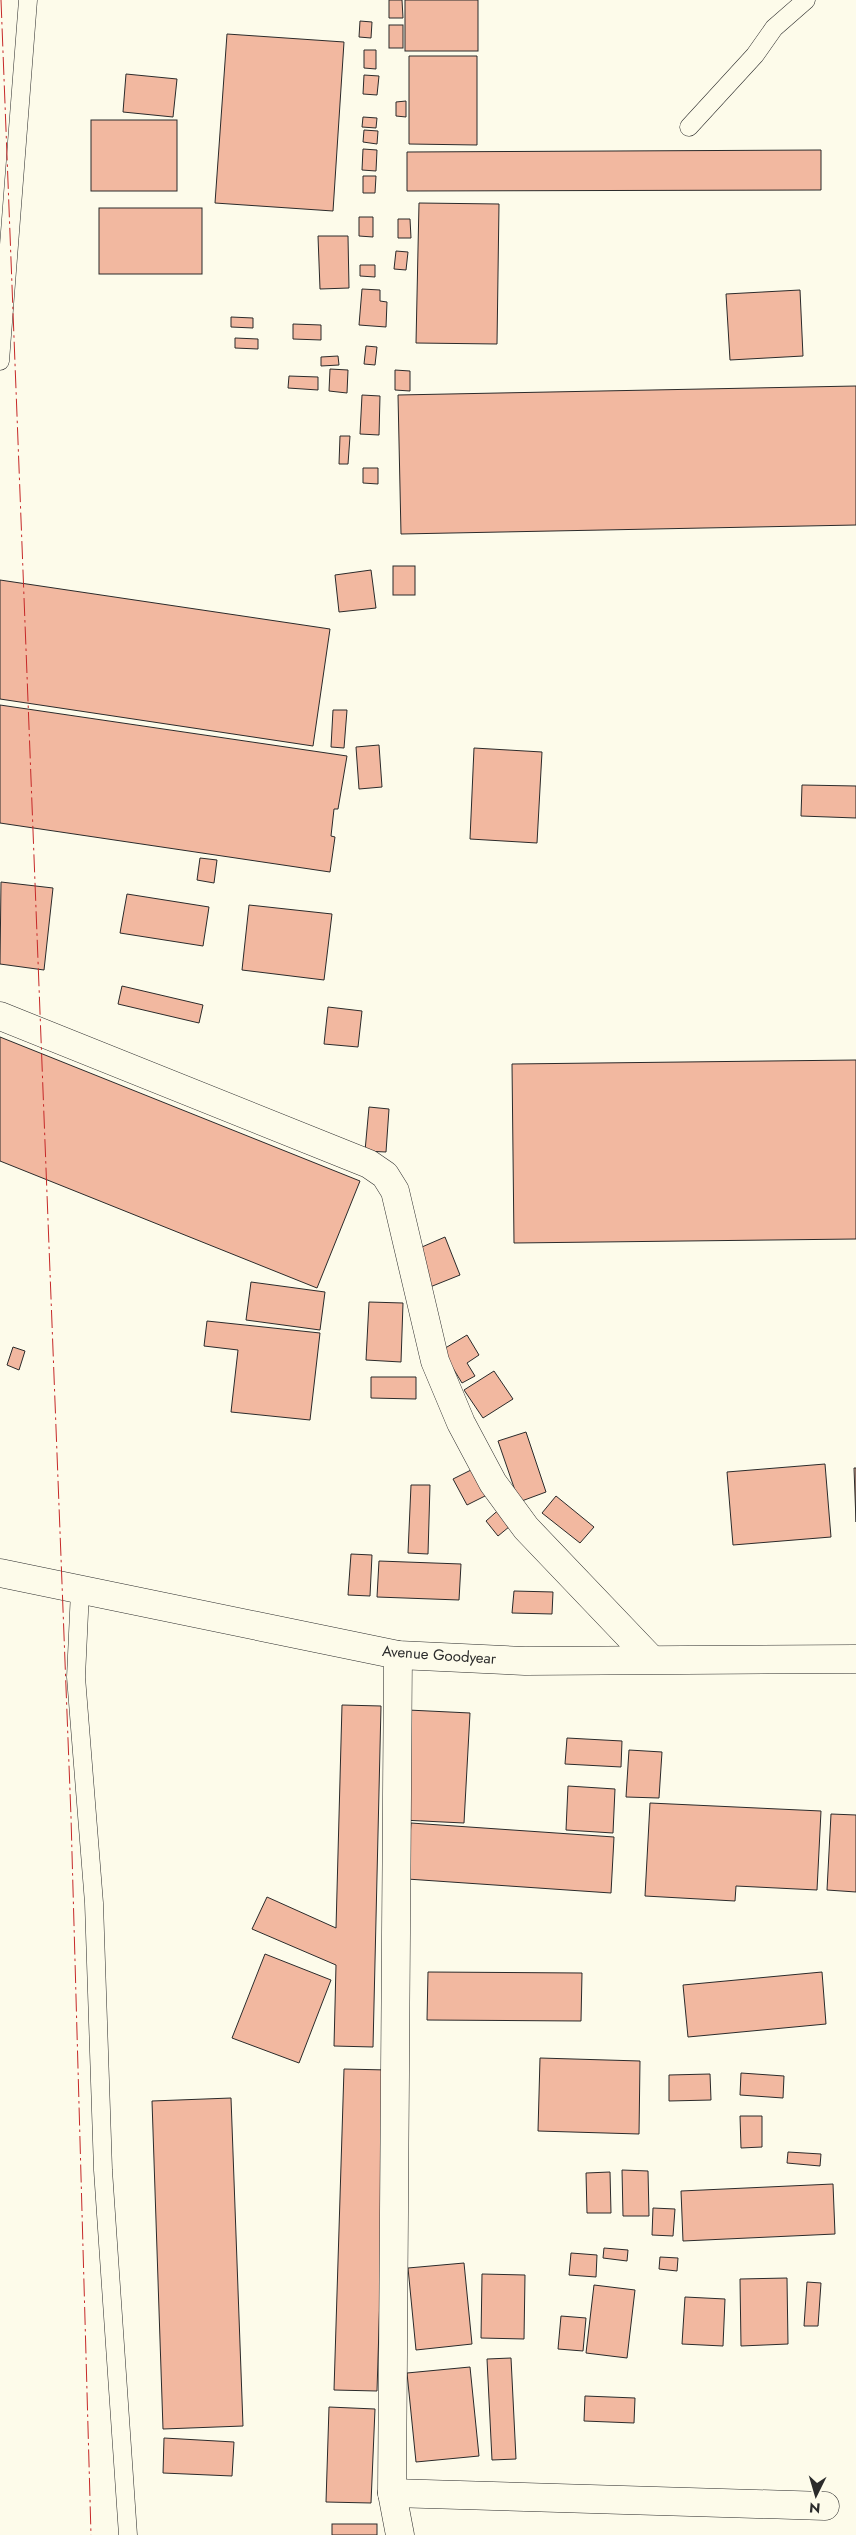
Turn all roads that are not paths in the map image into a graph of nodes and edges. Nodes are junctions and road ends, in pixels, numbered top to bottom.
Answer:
1 (28, 0) edge
2 (806, 0) edge
3 (689, 127) dead end
4 (0, 361) edge
5 (0, 1016) edge
6 (0, 1573) edge
7 (80, 1590) junction
8 (398, 1656) junction
9 (651, 1659) junction
10 (856, 1659) edge
11 (392, 2493) junction
12 (825, 2506) dead end
13 (128, 2535) edge
14 (400, 2535) edge

1 - 4 lane
2 - 3 lane
5 - 9 street
6 - 7 street, Avenue Goodyear
7 - 8 street, Avenue Goodyear
7 - 13 lane
8 - 9 street, Avenue Goodyear
8 - 11 street
9 - 10 street, Avenue Goodyear
11 - 12 street
11 - 14 street

